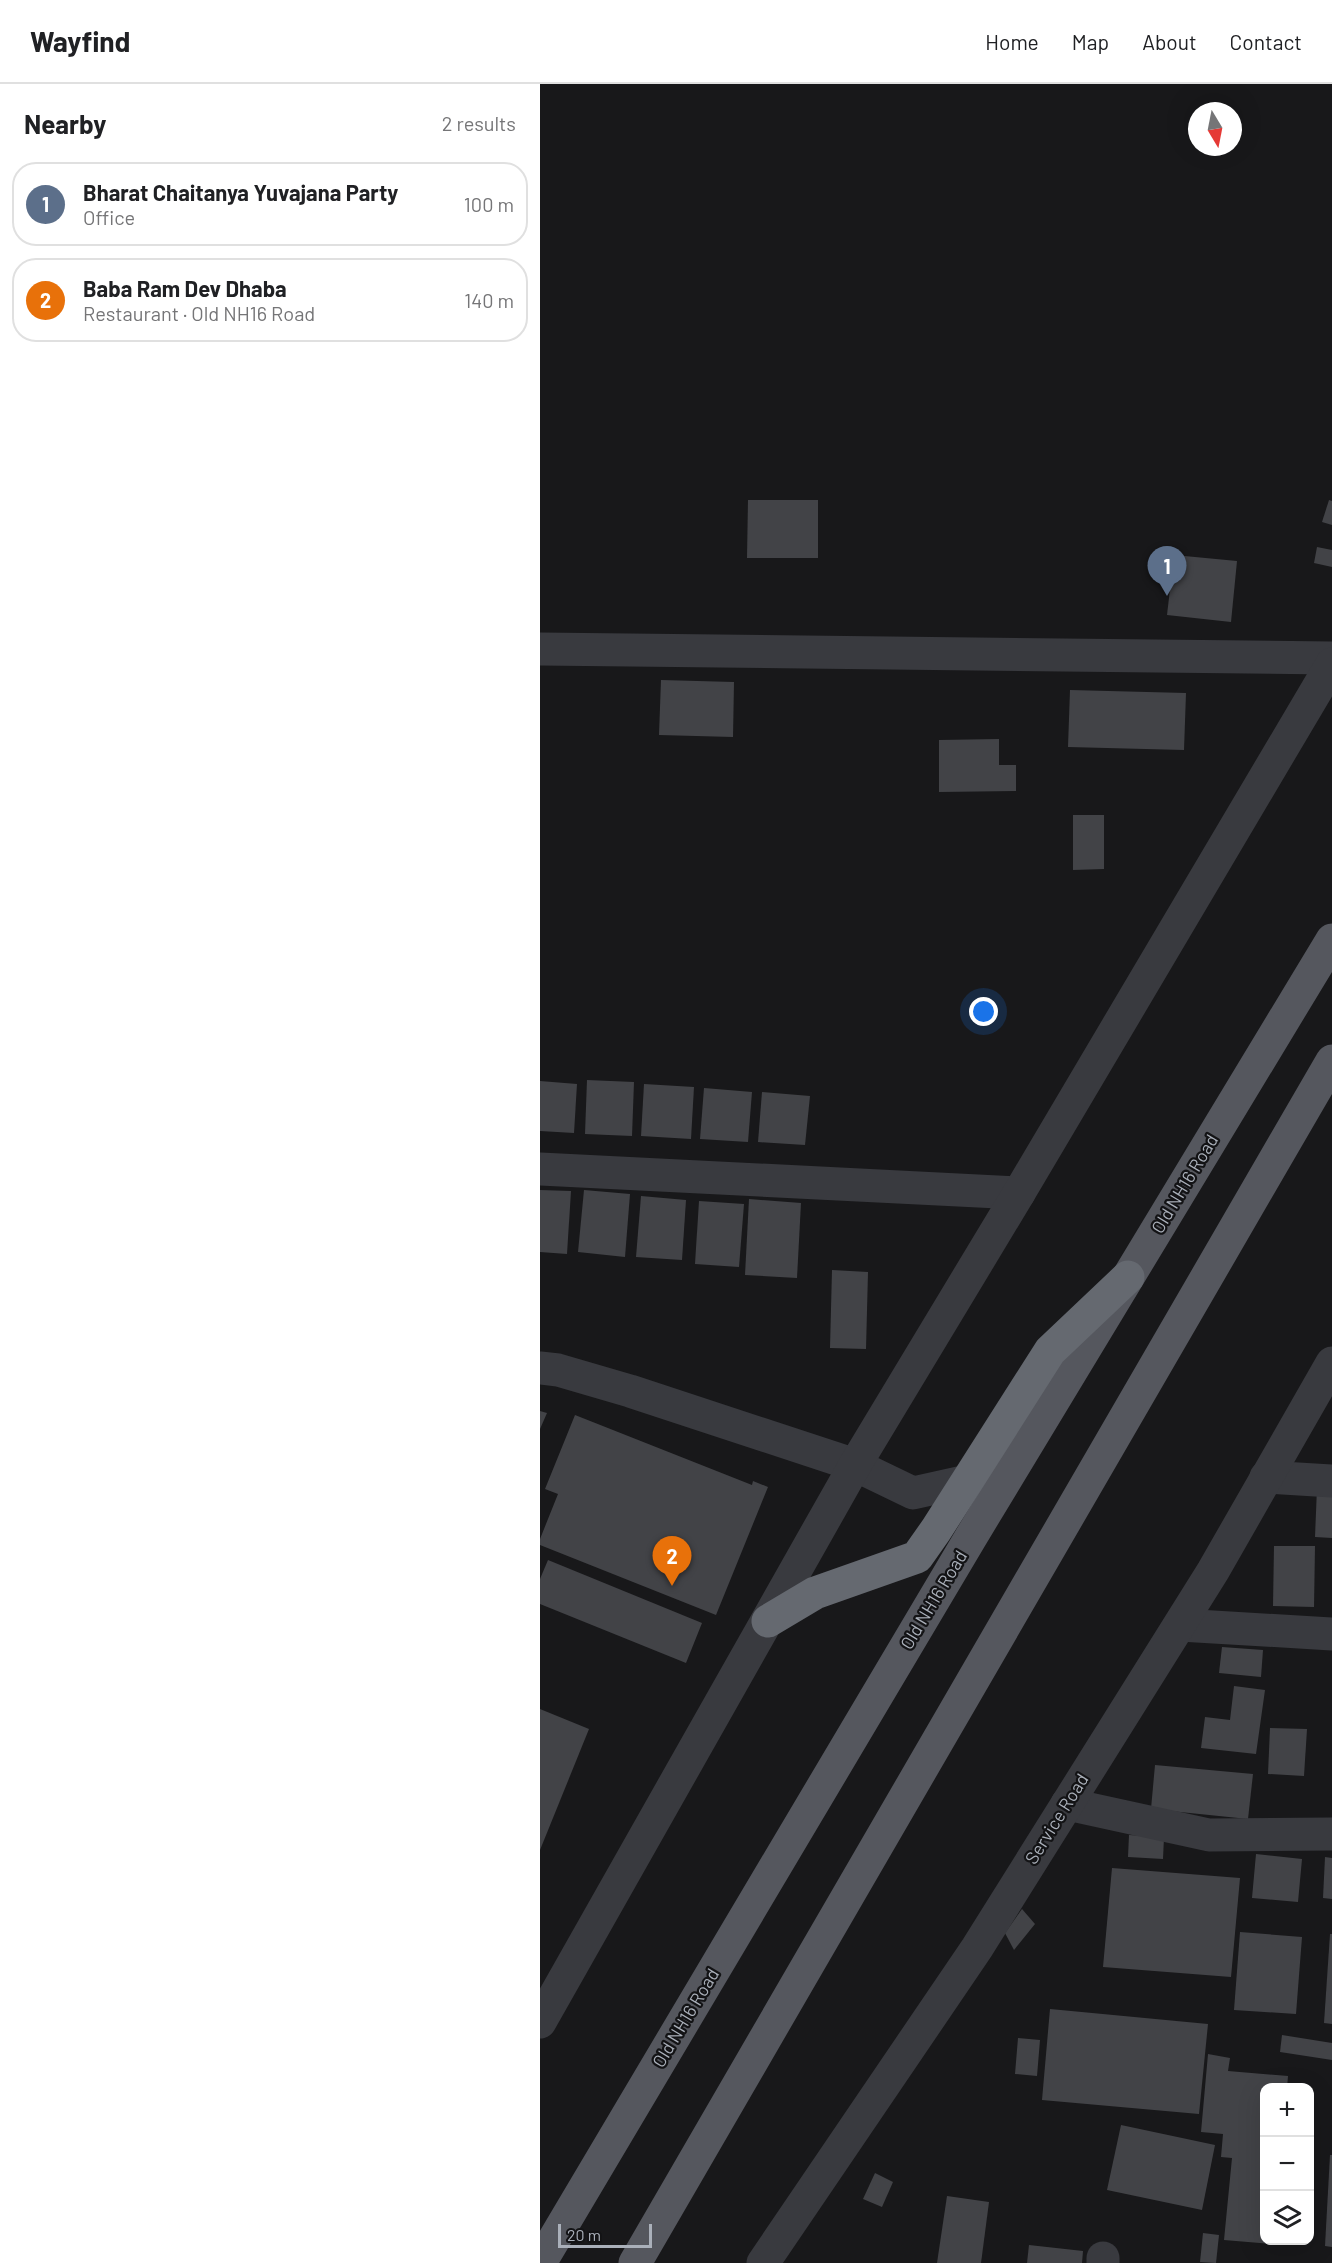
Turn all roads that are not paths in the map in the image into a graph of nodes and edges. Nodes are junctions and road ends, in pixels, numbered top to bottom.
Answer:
1 (540, 650) edge
2 (1332, 658) edge
3 (1332, 664) edge
4 (1332, 940) edge
5 (1332, 1061) edge
6 (540, 1169) edge
7 (1019, 1193) junction
8 (1128, 1277) junction
9 (1332, 1363) edge
10 (540, 1368) edge
11 (1332, 1411) edge
12 (1297, 1425) junction
13 (855, 1465) junction
14 (1266, 1477) junction
15 (967, 1480) junction
16 (1332, 1481) edge
17 (768, 1621) junction
18 (1180, 1625) junction
19 (1332, 1634) edge
20 (1066, 1804) junction
21 (1332, 1834) edge
22 (551, 1981) edge
23 (540, 2022) edge
24 (540, 2263) edge
25 (635, 2263) edge
26 (763, 2263) edge

1 - 2 street
3 - 7 street
4 - 8 main road, Old NH16 Road
5 - 25 main road
6 - 7 street
7 - 13 street
8 - 15 highway
8 - 24 main road, Old NH16 Road
9 - 12 street, Service Road
10 - 13 street
11 - 12 street
12 - 14 street, Service Road
13 - 15 street
13 - 17 street
14 - 16 street
14 - 18 street, Service Road
15 - 17 highway
17 - 22 street
18 - 19 street
18 - 20 street, Service Road
20 - 21 street
20 - 26 street, Service Road
22 - 23 street

